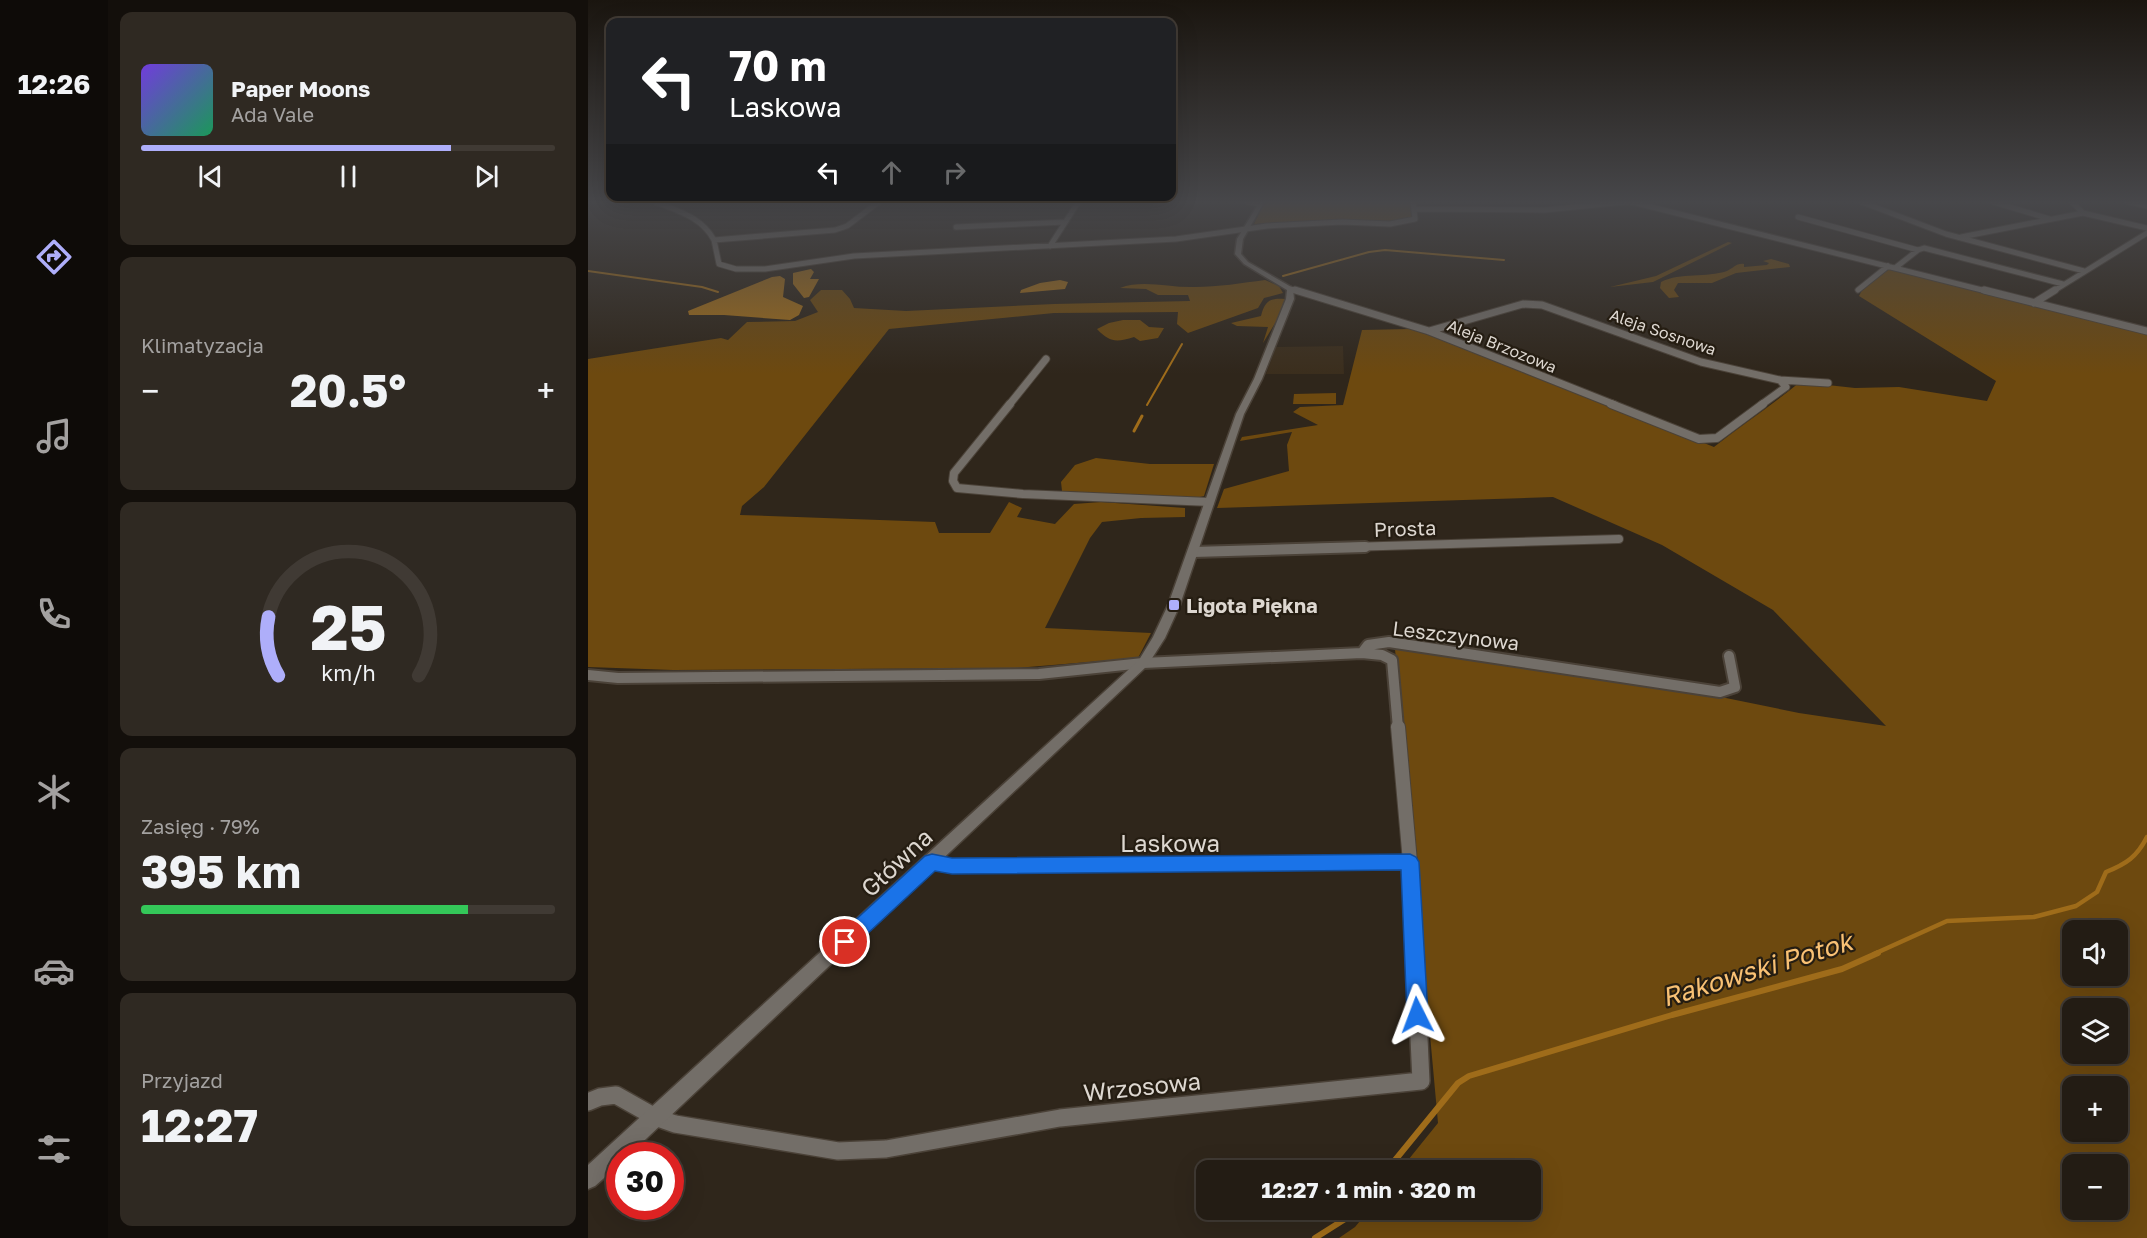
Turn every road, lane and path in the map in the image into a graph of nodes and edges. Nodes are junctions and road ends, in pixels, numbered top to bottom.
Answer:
1 (718, 259) edge
2 (838, 259) edge
3 (1241, 259) edge
4 (1859, 259) edge
5 (1905, 259) edge
6 (1966, 259) edge
7 (2037, 259) edge
8 (2103, 259) edge
9 (1892, 267) junction
10 (2084, 271) junction
11 (2063, 284) junction
12 (1291, 289) junction
13 (1858, 290) dead end
14 (2034, 303) junction
15 (1429, 331) junction
16 (2147, 332) edge
17 (1047, 359) dead end
18 (1780, 381) junction
19 (1828, 382) dead end
20 (1210, 502) junction
21 (1619, 539) dead end
22 (1193, 552) junction
23 (1362, 653) junction
24 (1729, 656) dead end
25 (1143, 663) junction
26 (588, 675) edge
27 (932, 862) junction
28 (1410, 862) junction
29 (588, 1102) edge
30 (655, 1117) junction
31 (588, 1179) edge

1 - 2 street
3 - 12 street
4 - 9 street
5 - 9 street
6 - 11 street
7 - 10 street
8 - 10 street
9 - 13 street
9 - 14 street
10 - 11 street
11 - 14 street
12 - 15 street, Aleja Brzozowa
12 - 20 street
14 - 16 street
15 - 18 street, Aleja Sosnowa
15 - 18 street, Aleja Brzozowa
17 - 20 street
18 - 19 street, Aleja Sosnowa
20 - 22 street
21 - 22 street, Prosta
22 - 25 street
23 - 24 street, Leszczynowa
23 - 25 street, Leszczynowa
23 - 28 street
25 - 26 street, Leszczynowa
25 - 27 street, Główna
27 - 28 street, Laskowa
27 - 30 street, Główna
28 - 30 street, Wrzosowa
29 - 30 street
30 - 31 street, Główna

